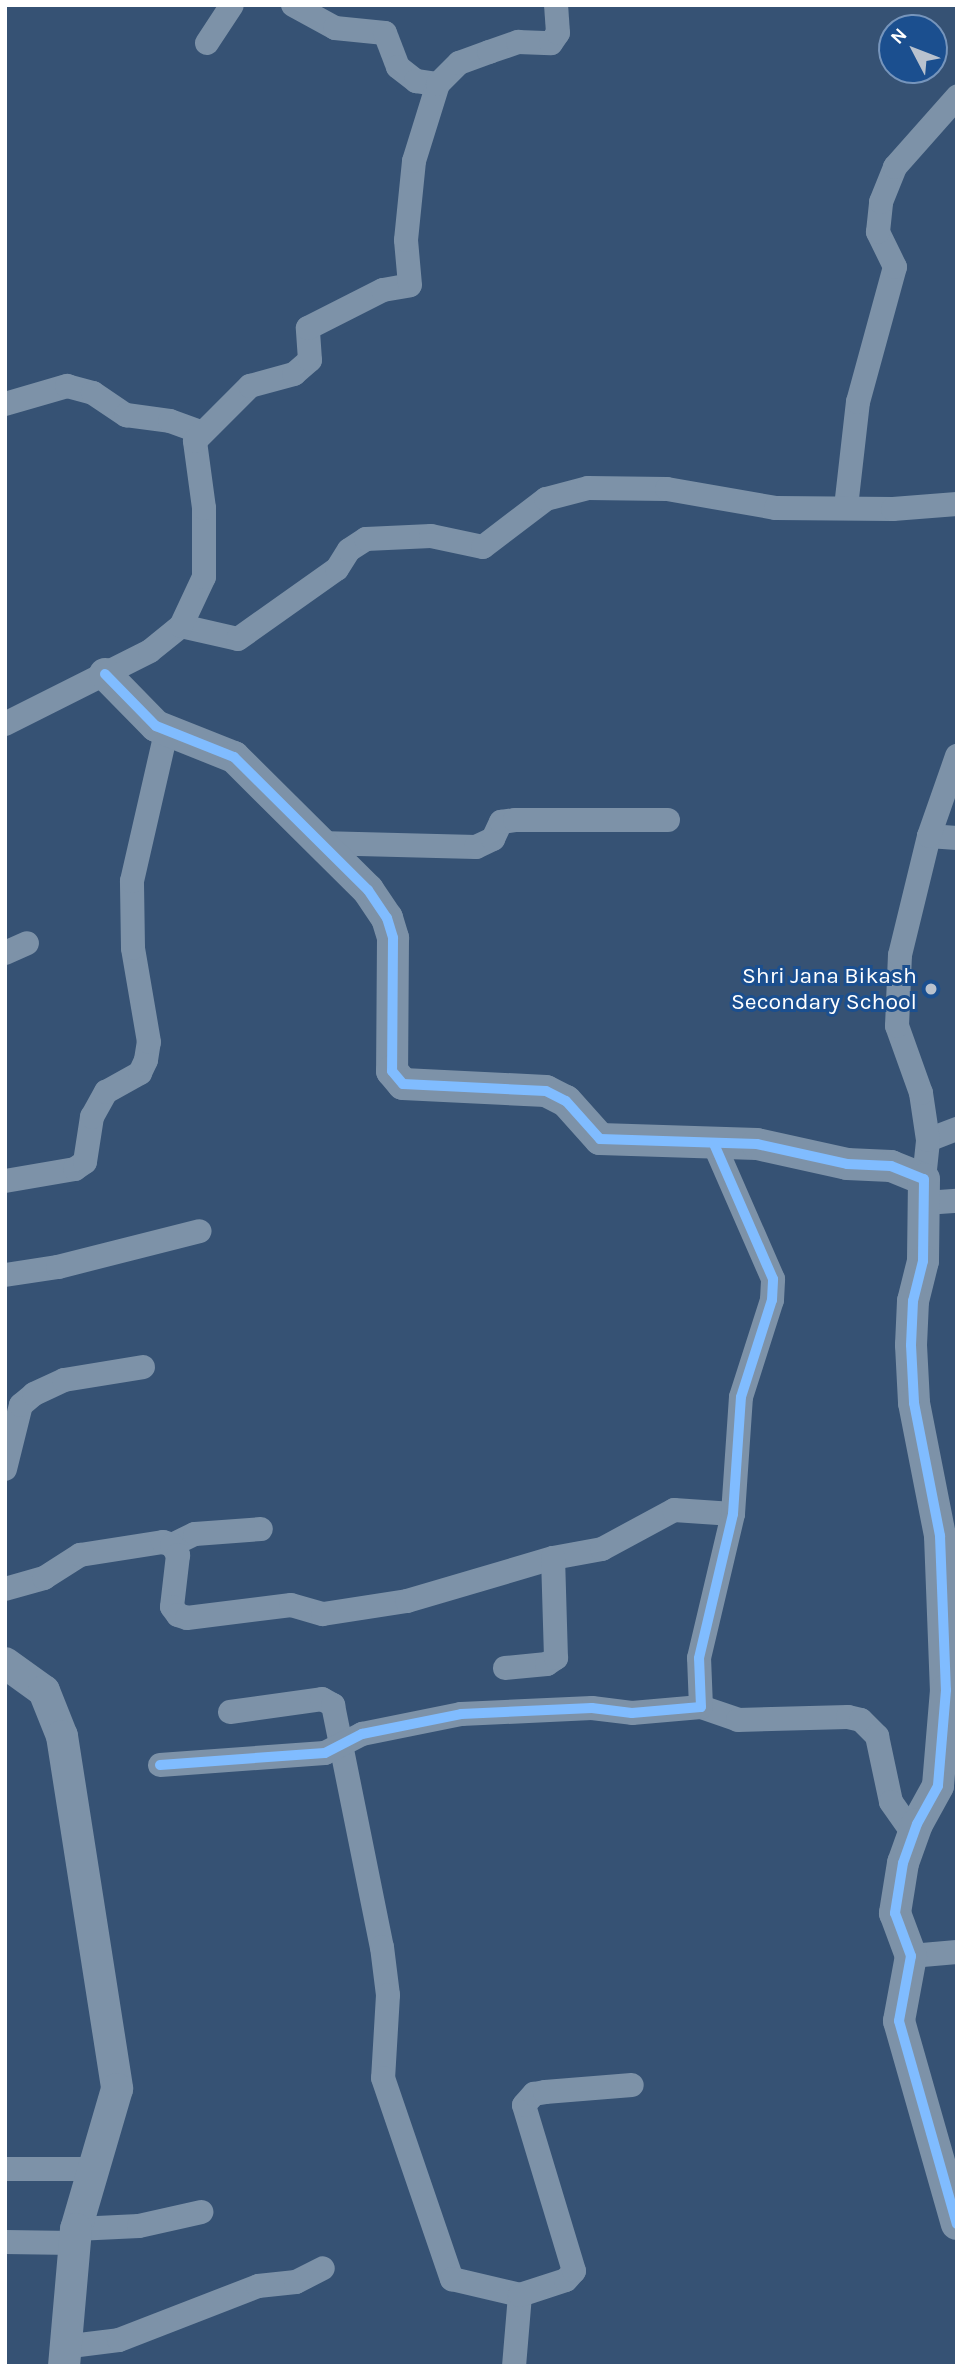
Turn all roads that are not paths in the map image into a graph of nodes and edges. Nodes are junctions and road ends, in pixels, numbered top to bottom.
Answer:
1 (232, 5) edge
2 (293, 5) edge
3 (555, 5) edge
4 (207, 43) dead end
5 (438, 84) junction
6 (957, 97) edge
7 (5, 404) edge
8 (201, 432) junction
9 (957, 504) edge
10 (846, 507) junction
11 (181, 626) junction
12 (105, 674) junction
13 (5, 724) edge
14 (166, 732) junction
15 (957, 756) edge
16 (668, 820) dead end
17 (929, 836) junction
18 (957, 838) edge
19 (319, 843) junction
20 (957, 1129) edge
21 (928, 1140) junction
22 (714, 1144) junction
23 (5, 1181) edge
24 (924, 1191) junction
25 (957, 1201) edge
26 (200, 1231) dead end
27 (5, 1275) edge
28 (143, 1367) dead end
29 (5, 1469) edge
30 (733, 1514) junction
31 (261, 1529) dead end
32 (173, 1545) junction
33 (553, 1558) junction
34 (5, 1589) edge
35 (5, 1663) edge
36 (505, 1668) dead end
37 (701, 1707) junction
38 (230, 1712) dead end
39 (340, 1746) junction
40 (160, 1765) dead end
41 (915, 1829) junction
42 (957, 1952) edge
43 (911, 1956) junction
44 (632, 2085) dead end
45 (947, 2159) edge
46 (5, 2169) edge
47 (90, 2169) junction
48 (201, 2212) dead end
49 (957, 2224) edge
50 (75, 2236) junction
51 (5, 2242) edge
52 (323, 2268) dead end
53 (520, 2295) junction
54 (63, 2356) edge
55 (514, 2366) edge

1 - 4 street
2 - 5 street
3 - 5 street
5 - 8 street
6 - 10 street
7 - 8 street
8 - 11 street
9 - 10 street
10 - 11 street
11 - 12 street
12 - 13 street
12 - 14 street
14 - 19 street
14 - 23 street
15 - 17 street
16 - 19 street
17 - 18 street
17 - 21 street
19 - 22 street
20 - 21 street
21 - 24 street
22 - 24 street
22 - 30 street
24 - 25 street
24 - 41 street
26 - 27 street
28 - 29 street
30 - 33 street
30 - 37 street
31 - 32 street
32 - 33 street
32 - 34 street
33 - 36 street
35 - 47 street
37 - 39 street
37 - 41 street
38 - 39 street
39 - 40 street
39 - 53 street
41 - 43 street
42 - 43 street
43 - 45 street
44 - 53 street
45 - 49 street
46 - 47 street
47 - 50 street
48 - 50 street
50 - 51 street
50 - 54 street
52 - 54 street
53 - 55 street

